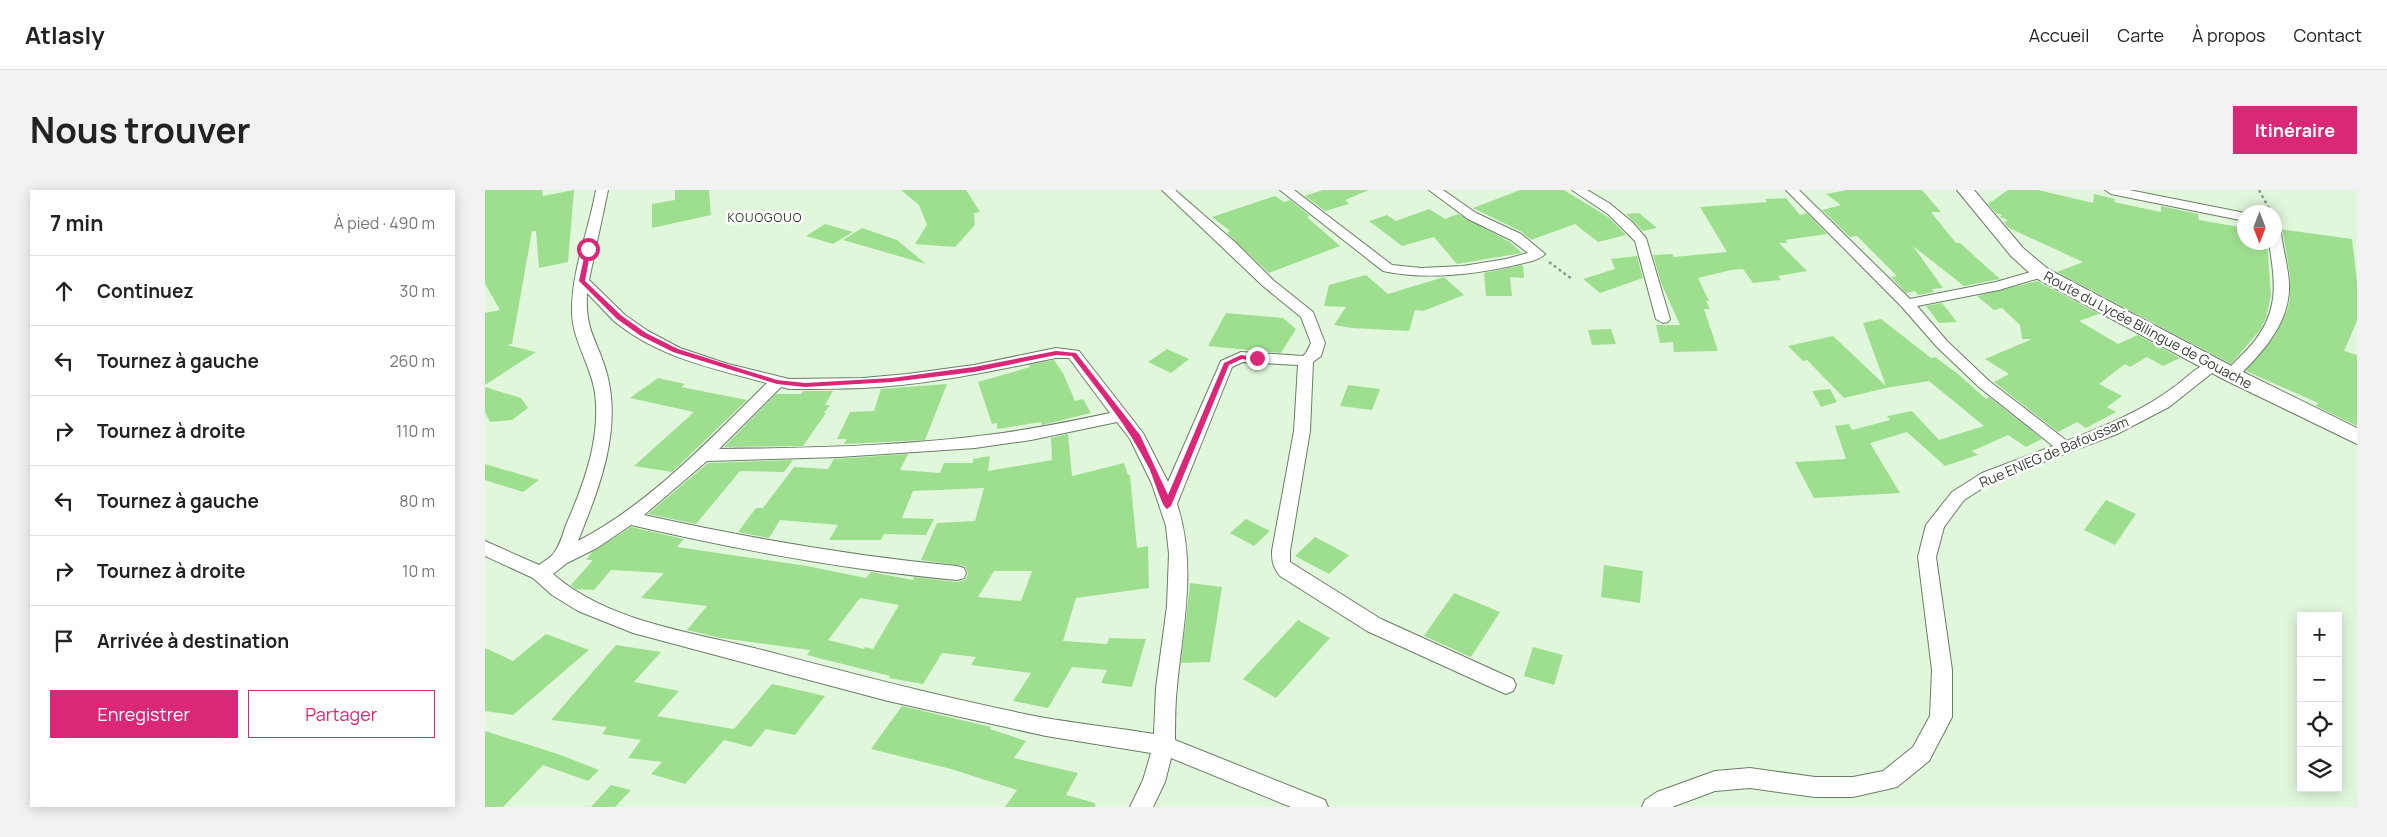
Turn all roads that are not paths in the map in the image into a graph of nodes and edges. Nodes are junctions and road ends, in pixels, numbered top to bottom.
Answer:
1 (603, 190) edge
2 (1168, 190) edge
3 (1286, 190) edge
4 (1435, 190) edge
5 (1578, 190) edge
6 (1792, 190) edge
7 (1965, 190) edge
8 (2111, 190) edge
9 (2237, 214) edge
10 (2277, 250) edge
11 (2041, 273) junction
12 (582, 281) junction
13 (1907, 304) junction
14 (1663, 319) dead end
15 (1306, 360) junction
16 (2214, 365) junction
17 (2232, 375) junction
18 (777, 382) junction
19 (1122, 416) junction
20 (2357, 437) edge
21 (2066, 448) junction
22 (701, 455) junction
23 (1167, 506) junction
24 (629, 518) junction
25 (485, 548) edge
26 (559, 559) junction
27 (540, 573) junction
28 (957, 573) dead end
29 (1506, 685) dead end
30 (1164, 745) junction
31 (1141, 807) edge
32 (1317, 807) edge
33 (1653, 807) edge

1 - 12 street
2 - 15 street
3 - 4 street
5 - 14 street
6 - 13 street
7 - 11 street, Route du Lycée Bilingue de Gouache
8 - 9 street
10 - 17 street
11 - 13 street
11 - 16 street, Route du Lycée Bilingue de Gouache
12 - 18 street
12 - 26 street
13 - 21 street
15 - 23 street
15 - 29 street
16 - 17 street, Route du Lycée Bilingue de Gouache
16 - 21 street, Rue ENIEG de Bafoussam
17 - 20 street, Route du Lycée Bilingue de Gouache
18 - 19 street
18 - 22 street
19 - 22 street
19 - 23 street
21 - 33 street, Rue ENIEG de Bafoussam
22 - 24 street
23 - 30 street
24 - 26 street
24 - 28 street
25 - 27 street
26 - 27 street
27 - 30 street
30 - 31 street
30 - 32 street

